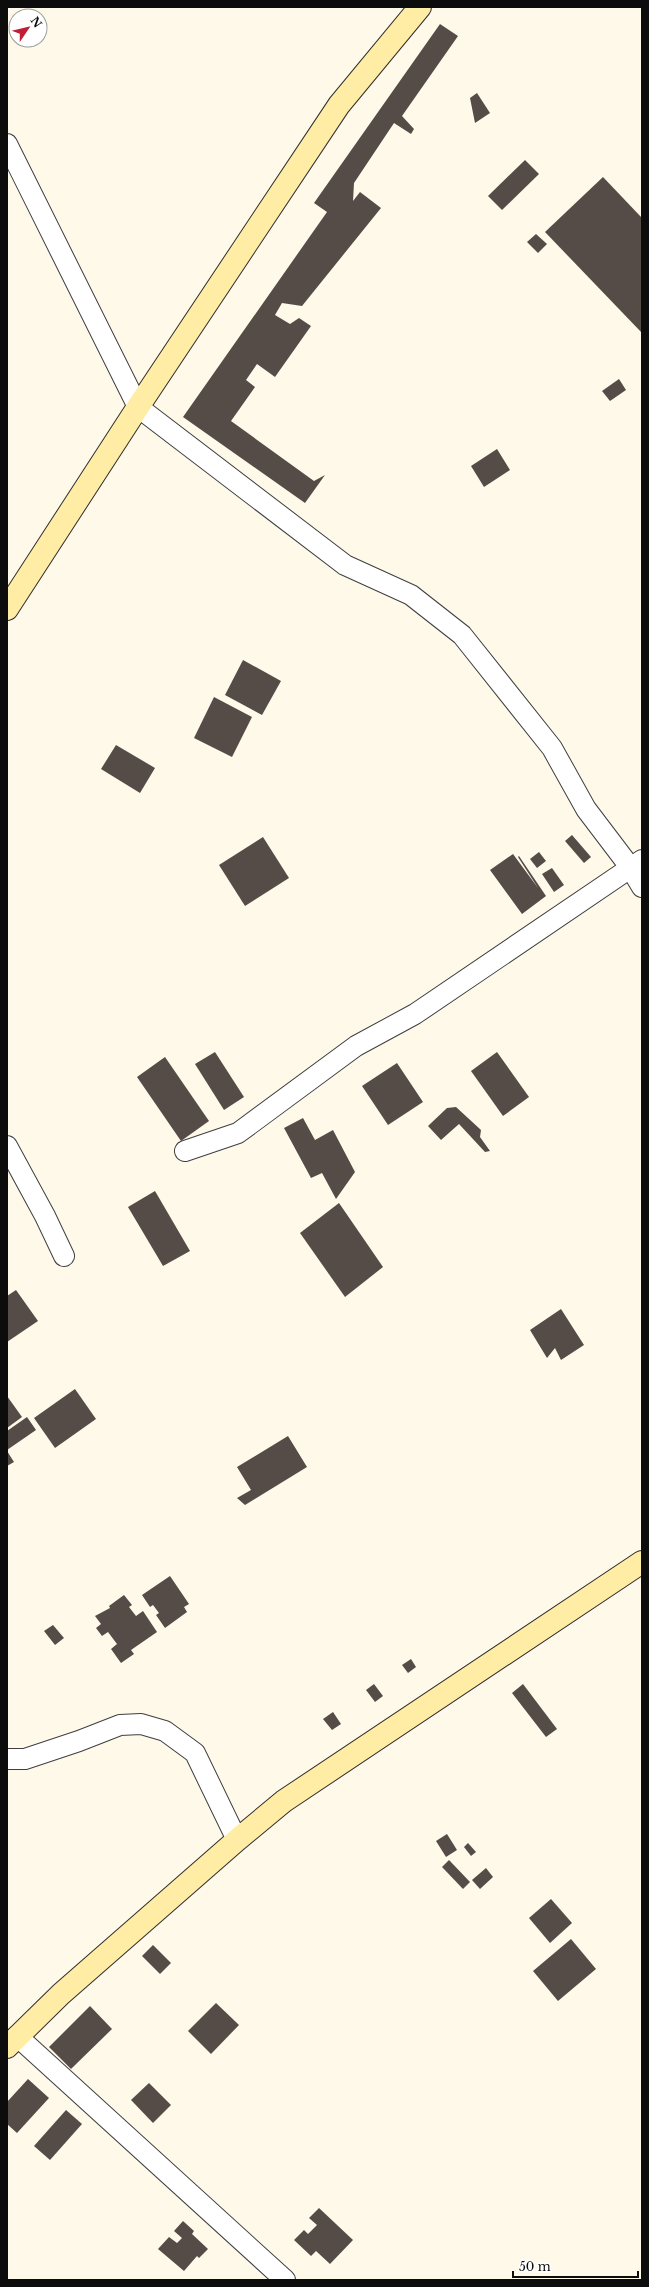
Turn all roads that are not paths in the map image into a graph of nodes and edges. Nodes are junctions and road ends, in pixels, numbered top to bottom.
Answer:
1 (420, 7) edge
2 (7, 144) edge
3 (138, 406) junction
4 (7, 609) edge
5 (636, 863) edge
6 (642, 887) edge
7 (7, 1146) edge
8 (186, 1151) dead end
9 (64, 1256) dead end
10 (642, 1562) edge
11 (7, 1759) edge
12 (237, 1840) junction
13 (12, 2042) edge
14 (284, 2280) edge

1 - 3 street
2 - 3 street
3 - 4 street
3 - 5 street
5 - 6 street
5 - 8 street
7 - 9 street
10 - 12 street
11 - 12 street
12 - 13 street
13 - 14 street

